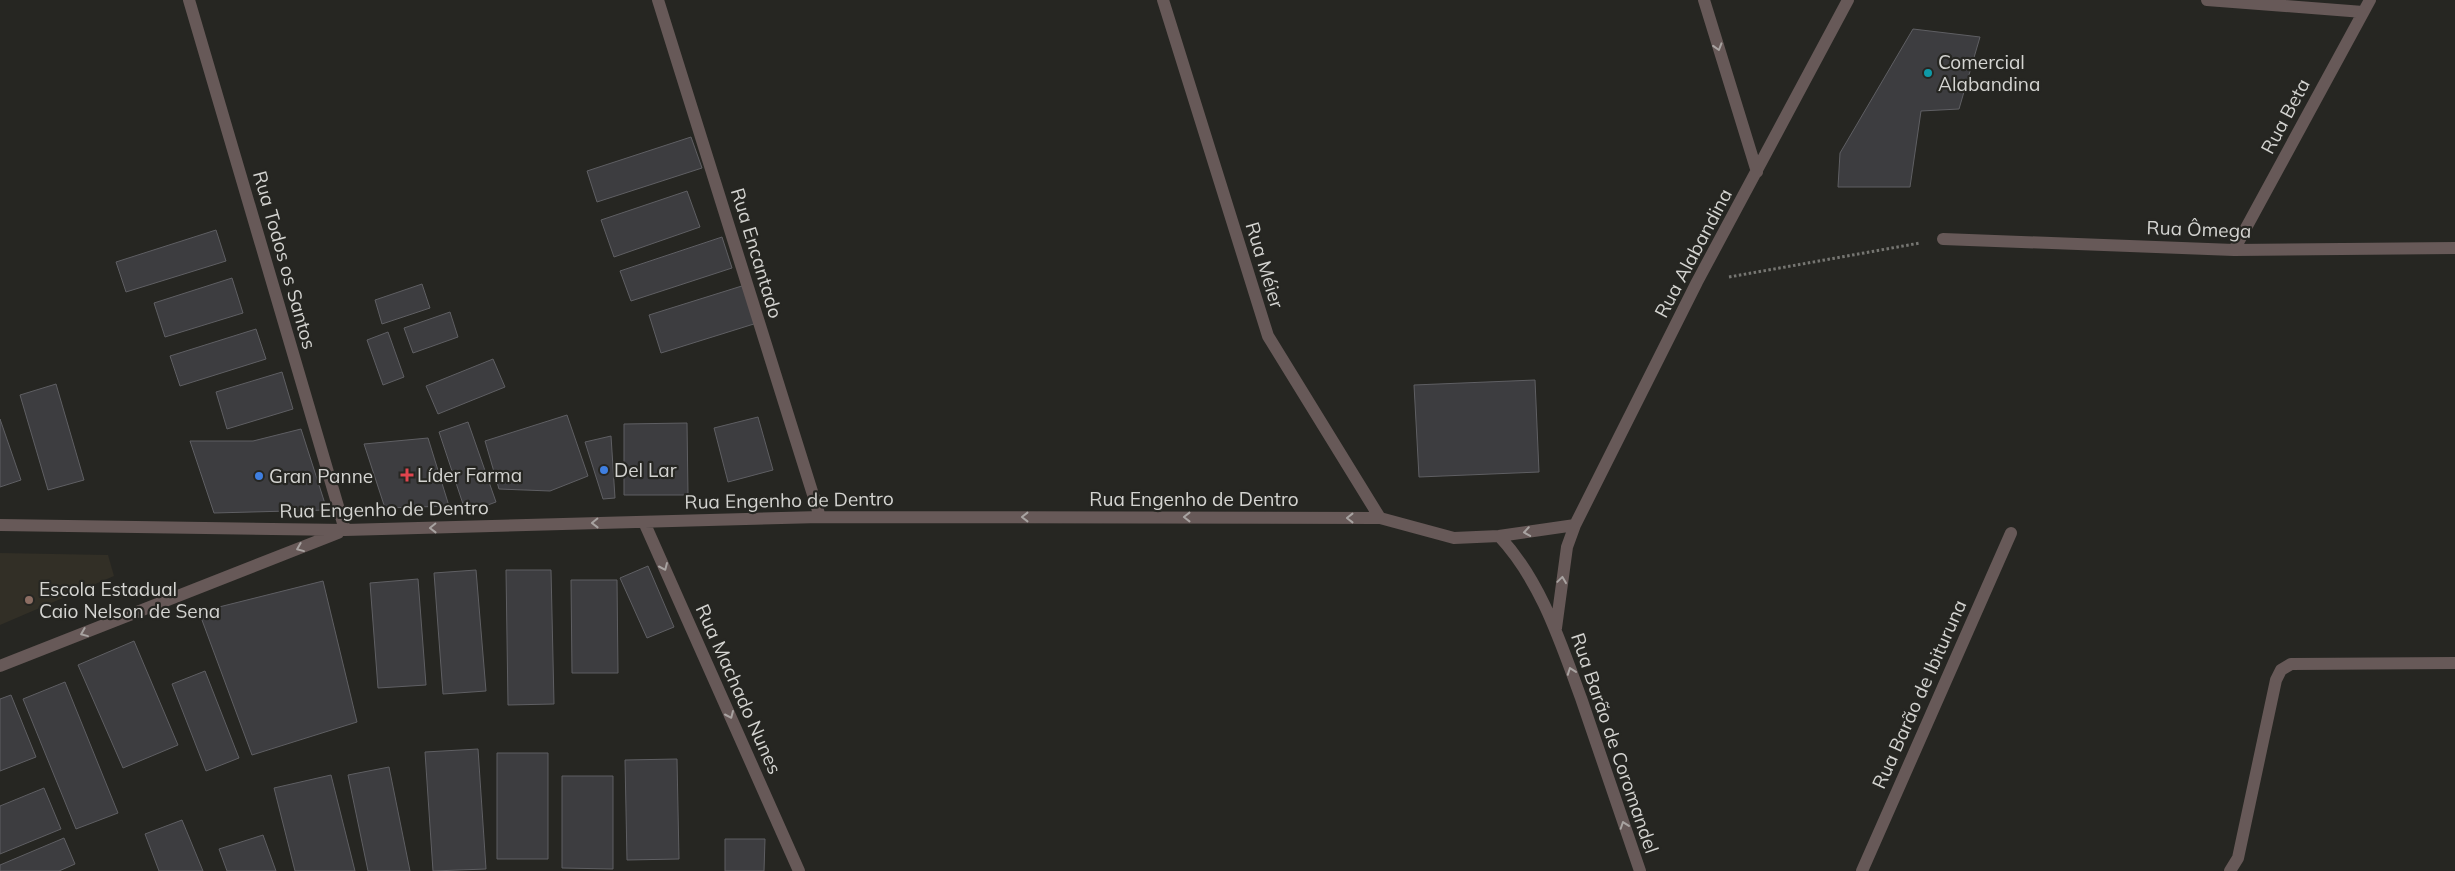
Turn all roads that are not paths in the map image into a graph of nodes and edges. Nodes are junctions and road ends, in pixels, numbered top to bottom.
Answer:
1 (190, 0) edge
2 (658, 0) edge
3 (1164, 0) edge
4 (1704, 0) edge
5 (1848, 0) edge
6 (2207, 0) edge
7 (2370, 0) edge
8 (2362, 12) junction
9 (1757, 172) junction
10 (1943, 239) road end
11 (2455, 248) edge
12 (2234, 250) junction
13 (820, 517) junction
14 (1380, 518) junction
15 (644, 522) junction
16 (0, 525) edge
17 (1575, 525) junction
18 (346, 530) junction
19 (2011, 533) dead end
20 (1499, 536) junction
21 (1556, 628) junction
22 (2455, 663) edge
23 (0, 666) edge
24 (799, 871) edge
25 (1640, 871) edge
26 (1862, 871) edge
27 (2230, 871) edge

1 - 18 street, Rua Todos os Santos
2 - 13 street, Rua Encantado
3 - 14 street, Rua Méier
4 -> 9 street
5 - 9 street, Rua Alabandina
6 - 8 street
7 - 8 street, Rua Beta
8 - 12 street, Rua Beta
9 - 17 street, Rua Alabandina
10 - 12 street, Rua Ômega
11 - 12 street, Rua Ômega
14 -> 13 street, Rua Engenho de Dentro
13 - 15 street, Rua Engenho de Dentro
14 - 20 street, Rua Engenho de Dentro
15 -> 18 street, Rua Engenho de Dentro
15 -> 24 street, Rua Machado Nunes
16 - 18 street, Rua Engenho de Dentro
17 -> 20 street, Rua Engenho de Dentro
21 -> 17 street, Rua Barão de Coromandel
18 -> 23 street
19 - 26 street, Rua Barão de Ibituruna
20 - 21 street, Rua Barão de Coromandel
25 -> 21 street, Rua Barão de Coromandel
22 - 27 street

